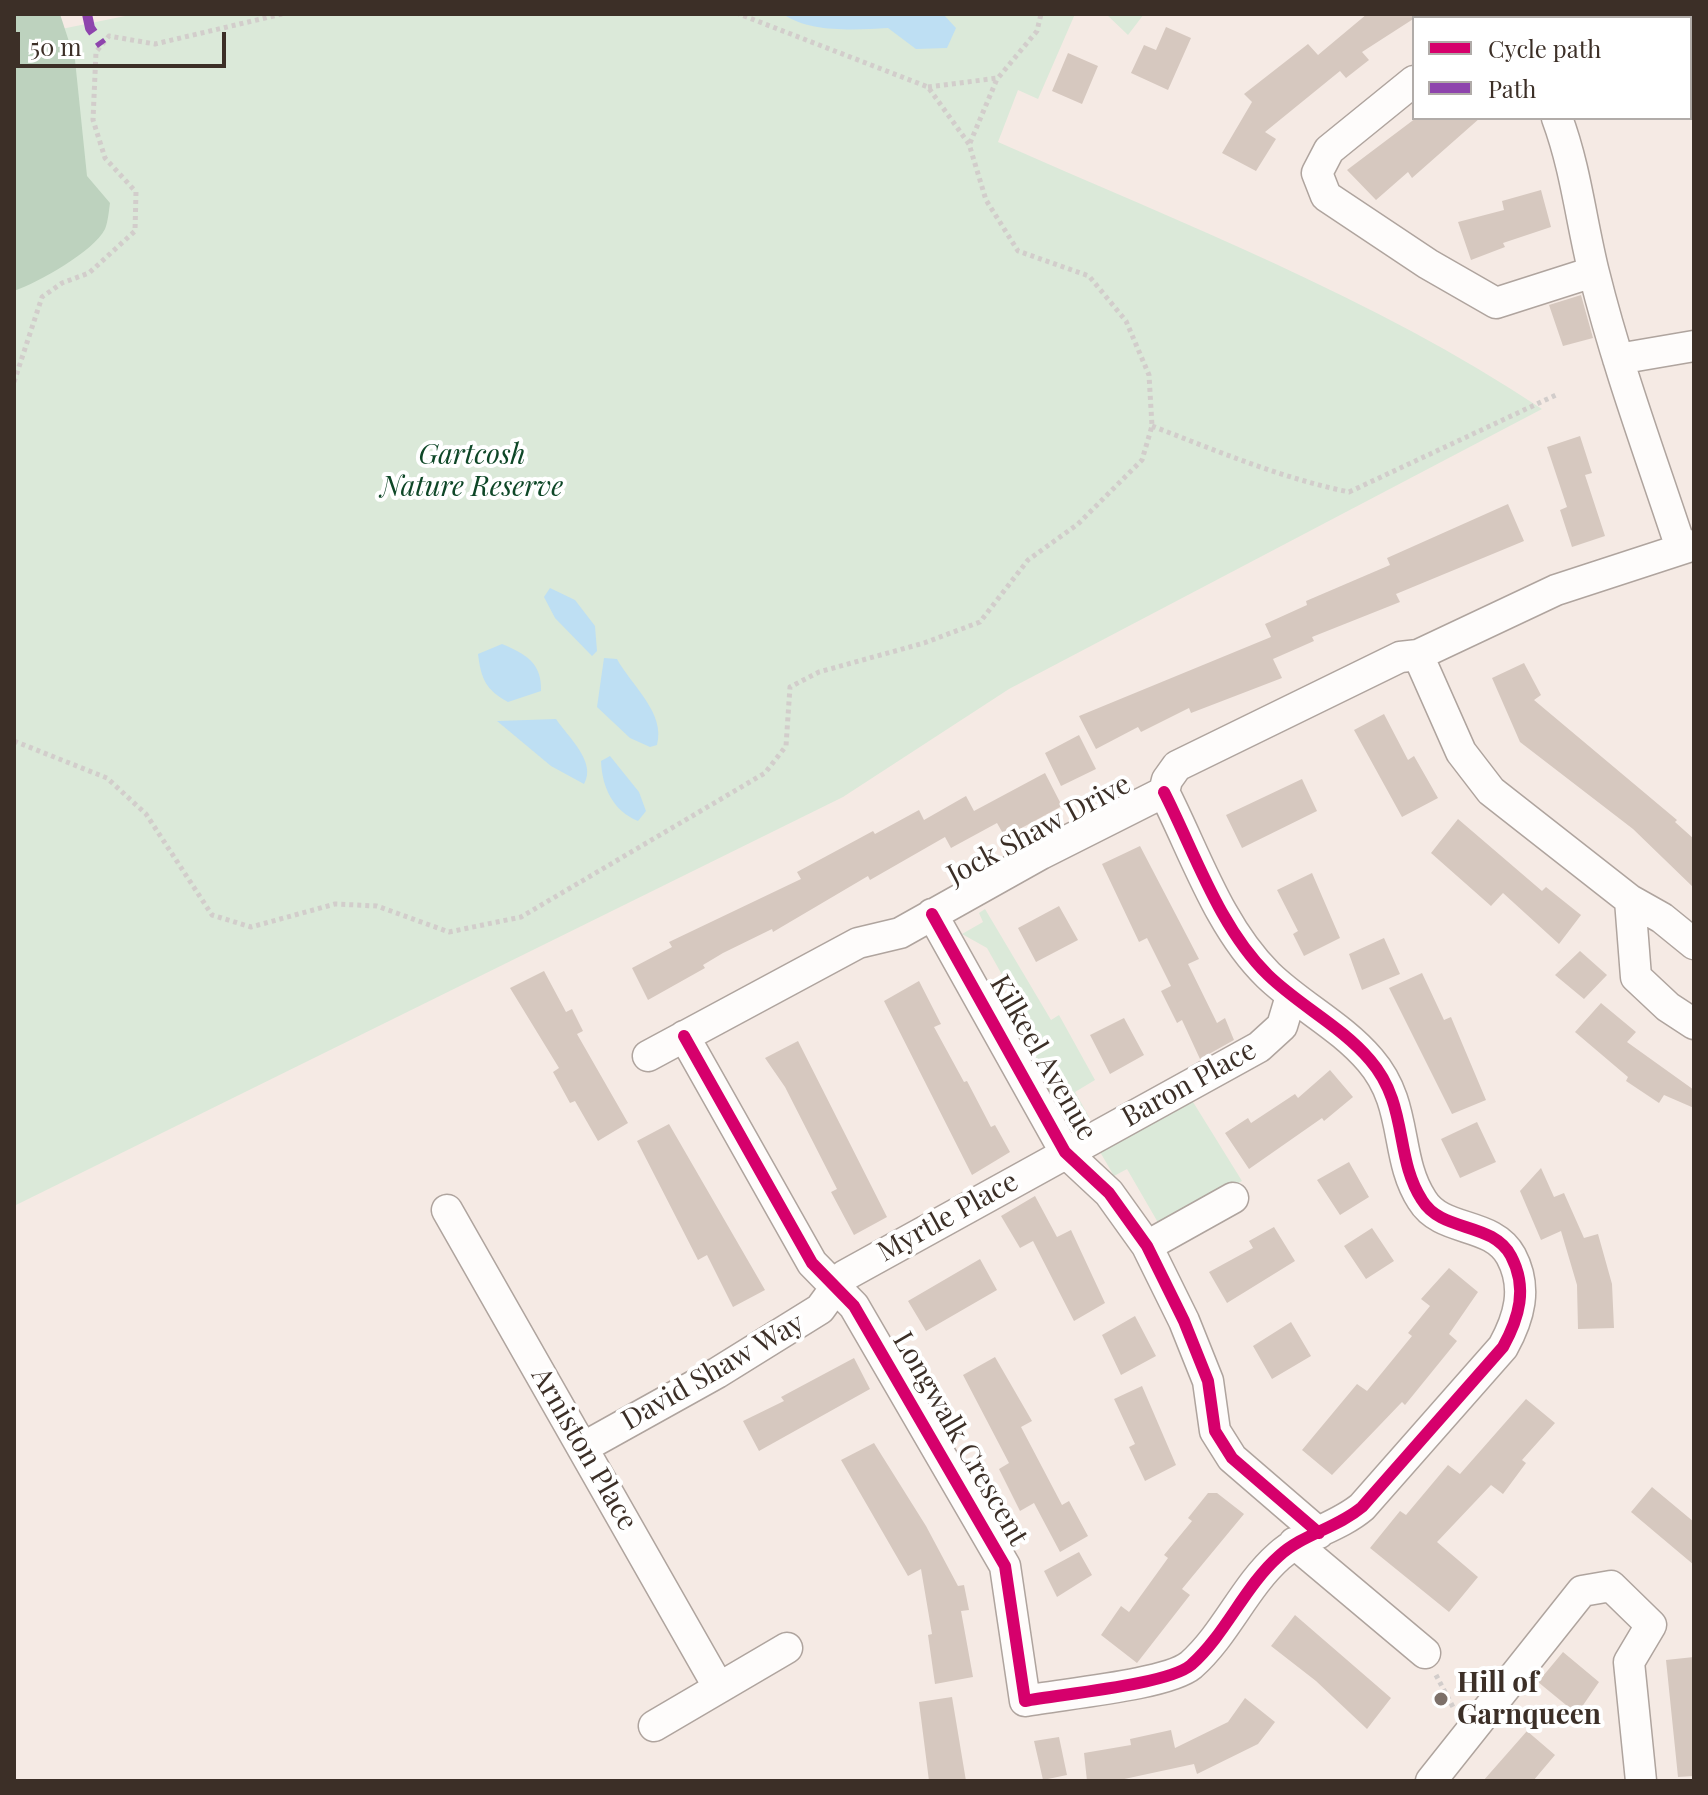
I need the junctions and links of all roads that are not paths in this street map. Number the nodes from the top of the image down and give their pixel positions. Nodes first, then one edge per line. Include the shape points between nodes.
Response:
1 (1412, 83) edge
2 (1558, 120) edge
3 (1593, 272) junction
4 (1694, 346) edge
5 (1618, 359) junction
6 (1688, 547) edge
7 (1418, 655) junction
8 (1164, 792) junction
9 (1630, 900) junction
10 (932, 914) junction
11 (1694, 944) edge
12 (1291, 996) junction
13 (1694, 1024) edge
14 (684, 1036) junction
15 (648, 1056) dead end
16 (1065, 1152) junction
17 (1233, 1198) dead end
18 (447, 1210) dead end
19 (1147, 1246) junction
20 (834, 1288) junction
21 (584, 1447) junction
22 (1307, 1538) junction
23 (787, 1648) dead end
24 (1425, 1653) road end
25 (719, 1688) junction
26 (654, 1726) dead end
27 (1431, 1781) edge
28 (1641, 1781) edge

1 - 3 street via 1329,150 1317,173 1326,196 1496,303
2 - 3 street via 1571,157
3 - 5 street
4 - 5 street
5 - 6 street
6 - 7 street, Jock Shaw Drive via 1556,590
7 - 8 street, Jock Shaw Drive via 1400,657 1177,766
7 - 9 street via 1461,752 1491,791
8 - 10 street, Jock Shaw Drive
8 - 12 street, Longwalk Crescent via 1239,942
9 - 11 street
9 - 13 street via 1636,977
10 - 14 street, Jock Shaw Drive via 900,933 858,943
10 - 16 street, Kilkeel Avenue
12 - 16 street, Baron Place via 1282,1026 1259,1047
12 - 22 street, Longwalk Crescent via 1371,1060 1395,1099 1409,1169 1422,1201 1440,1219 1488,1234 1510,1255 1521,1286 1518,1320 1503,1347 1362,1507
14 - 15 street, Jock Shaw Drive
14 - 20 street, Longwalk Crescent via 812,1263
16 - 19 street, Kilkeel Avenue via 1109,1193
16 - 20 street, Myrtle Place via 857,1269
17 - 19 street
18 - 21 street, Arniston Place
19 - 22 street, Kilkeel Avenue via 1208,1381 1215,1431 1232,1458
20 - 21 street, David Shaw Way via 820,1309
20 - 22 street, Longwalk Crescent via 854,1306 1005,1566 1025,1701 1174,1675 1204,1651 1277,1557
21 - 25 street, Arniston Place
22 - 24 street
23 - 25 street
25 - 26 street
27 - 28 street via 1582,1591 1611,1586 1651,1625 1629,1662

